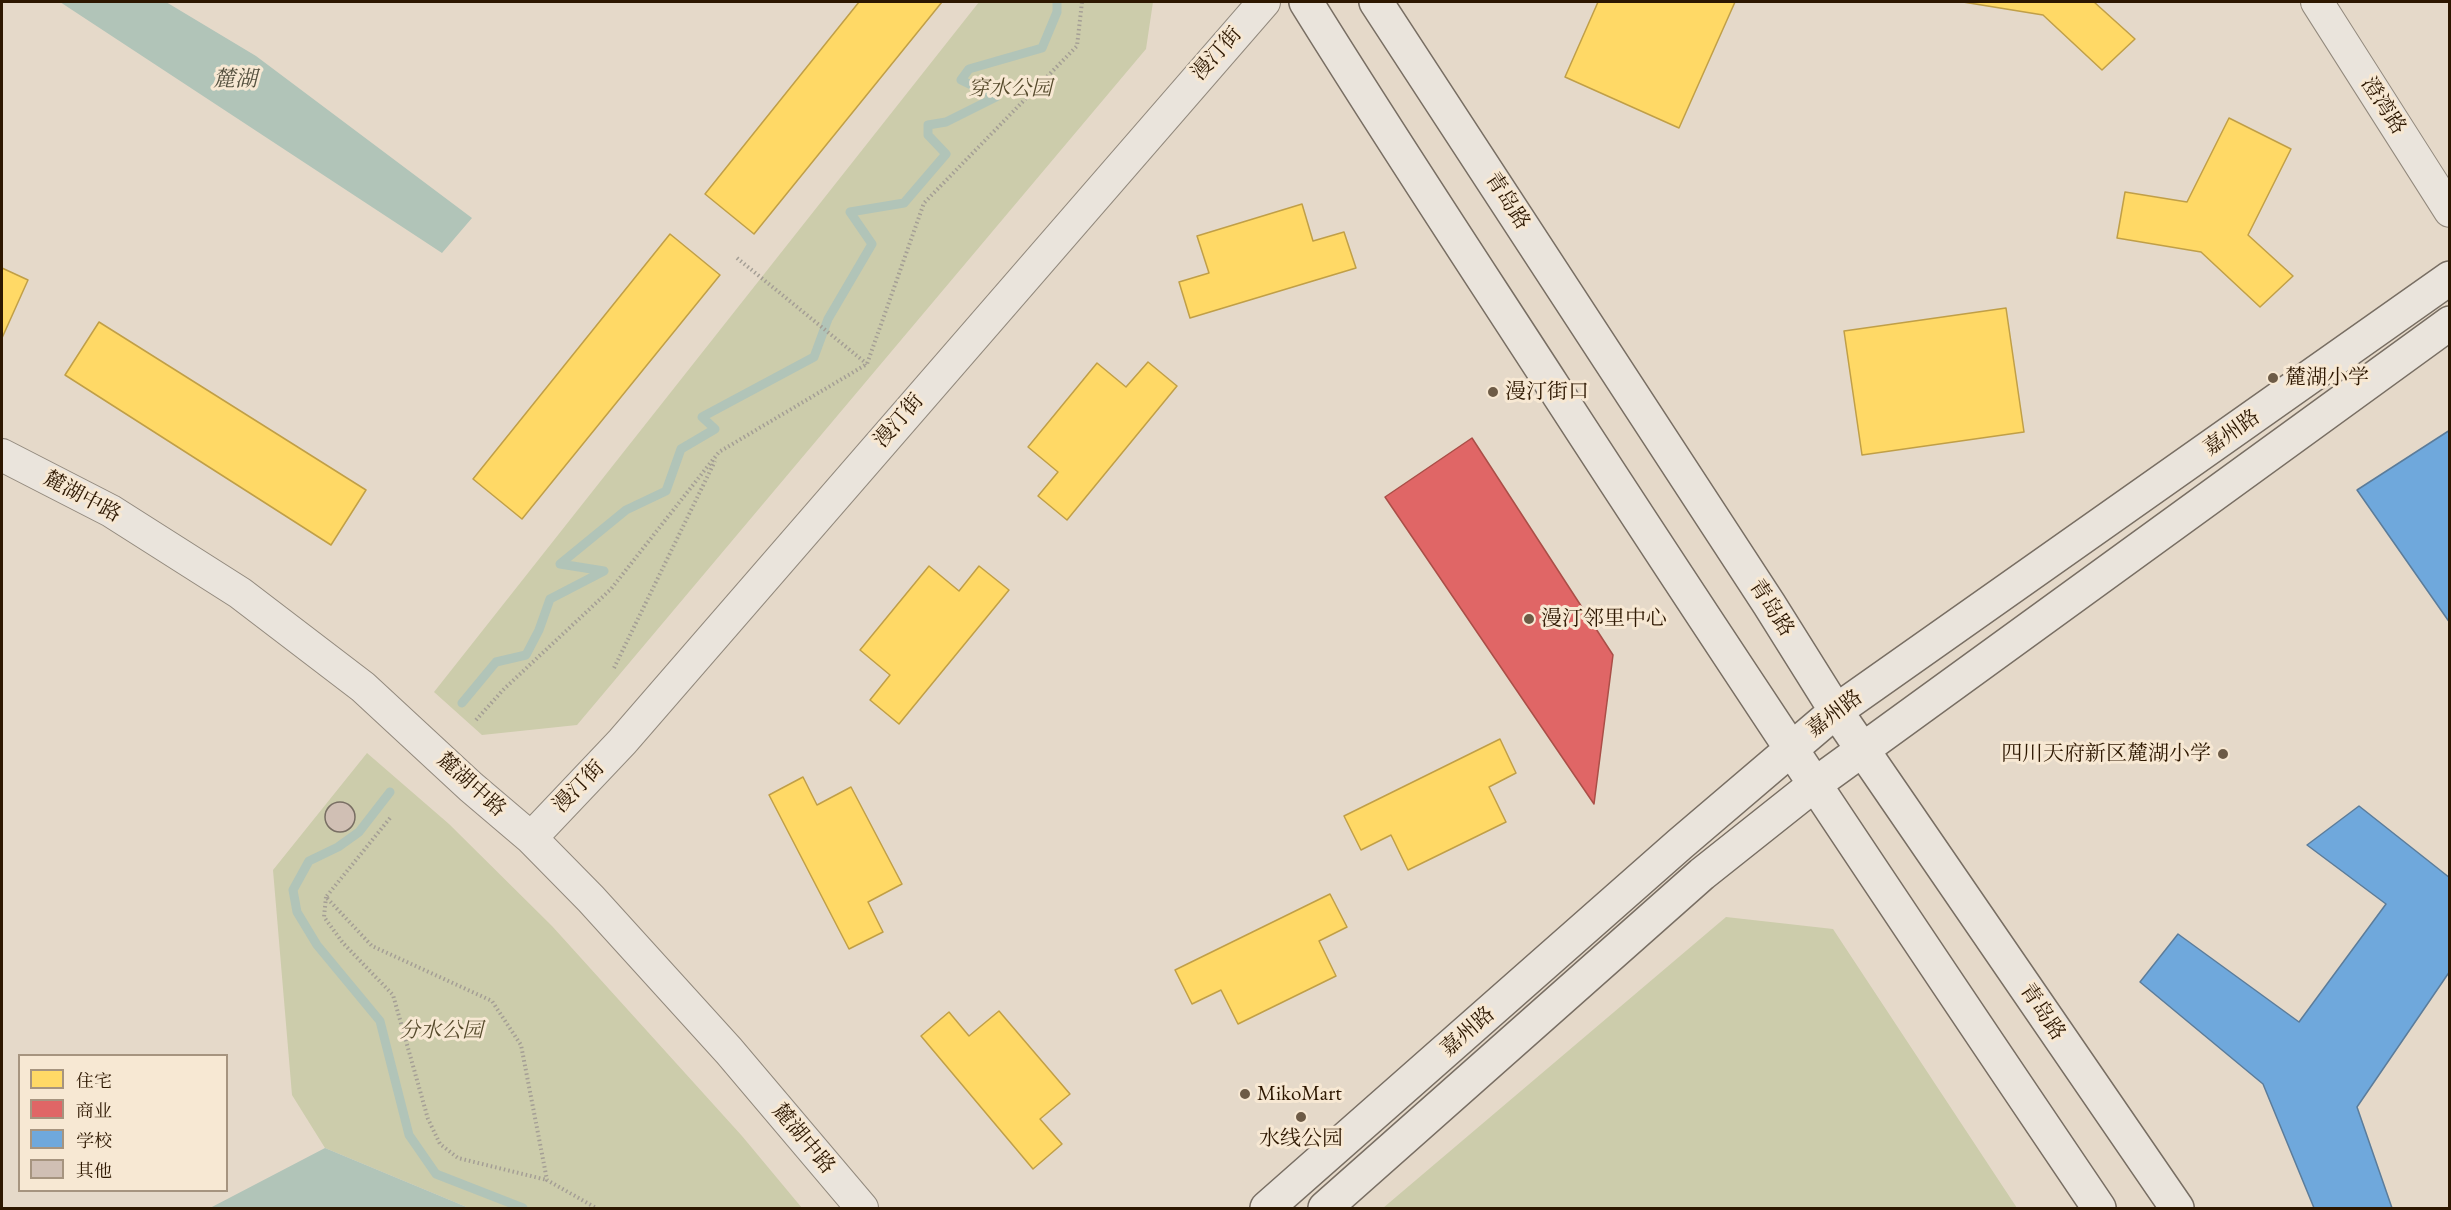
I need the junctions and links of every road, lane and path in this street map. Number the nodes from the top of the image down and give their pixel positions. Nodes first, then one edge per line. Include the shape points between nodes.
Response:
1 (1082, 2) edge
2 (1264, 2) edge
3 (1306, 2) edge
4 (1376, 2) edge
5 (2317, 2) edge
6 (2450, 211) edge
7 (737, 258) dead end
8 (2450, 278) edge
9 (2450, 323) edge
10 (867, 364) junction
11 (719, 452) junction
12 (2, 455) edge
13 (614, 668) dead end
14 (1836, 711) junction
15 (476, 720) dead end
16 (1790, 748) junction
17 (1863, 749) junction
18 (1814, 785) junction
19 (390, 818) dead end
20 (531, 838) junction
21 (326, 897) junction
22 (547, 1180) junction
23 (596, 1209) edge
24 (861, 1209) edge
25 (1267, 1209) edge
26 (1325, 1209) edge
27 (2099, 1209) edge
28 (2177, 1209) edge

1 - 10 path via 1077,45 924,204
2 - 20 street, 漫汀街 via 622,742
3 - 16 street
4 - 14 street, 青岛路
5 - 6 street, 澄湾路
7 - 10 path
8 - 14 street, 嘉州路
9 - 17 street, 嘉州路
10 - 11 path
11 - 13 path
11 - 15 path via 611,589
12 - 20 street, 麓湖中路 via 111,511 240,593 363,687
14 - 16 street, 嘉州路
14 - 17 street, 青岛路
16 - 18 street
16 - 25 street, 嘉州路
17 - 18 street, 嘉州路
17 - 28 street, 青岛路
18 - 26 street, 嘉州路 via 1702,874
18 - 27 street
19 - 21 path
20 - 24 street, 麓湖中路 via 729,1051
21 - 22 path via 372,946 492,1001 521,1045
21 - 22 path via 324,917 343,944 393,994 428,1119 440,1144 458,1158
22 - 23 path

